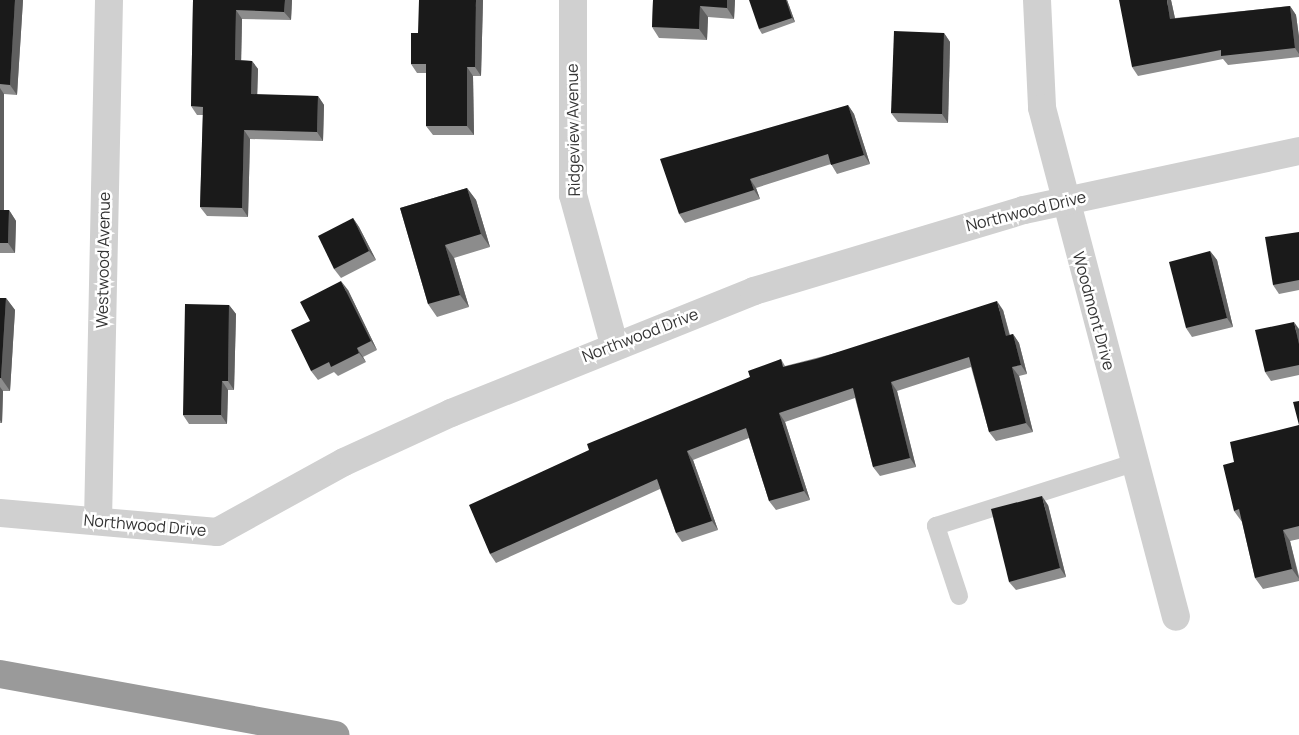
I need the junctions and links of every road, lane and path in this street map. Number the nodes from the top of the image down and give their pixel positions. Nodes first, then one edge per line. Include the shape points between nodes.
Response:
1 (109, 0) edge
2 (573, 0) edge
3 (1037, 0) edge
4 (1299, 151) edge
5 (1064, 201) junction
6 (614, 344) junction
7 (1134, 463) junction
8 (0, 513) edge
9 (98, 521) junction
10 (959, 596) dead end
11 (1176, 617) dead end
12 (0, 674) edge
13 (336, 735) edge

1 - 9 street, Westwood Avenue
2 - 6 street, Ridgeview Avenue via 573,195
3 - 5 street, Woodmont Drive via 1042,108
4 - 5 street, Northwood Drive
5 - 6 street, Northwood Drive via 792,279
5 - 7 street, Woodmont Drive
6 - 9 street, Northwood Drive via 344,462 217,532
7 - 10 lane via 936,526
7 - 11 street, Woodmont Drive
8 - 9 street, Northwood Drive
12 - 13 highway

